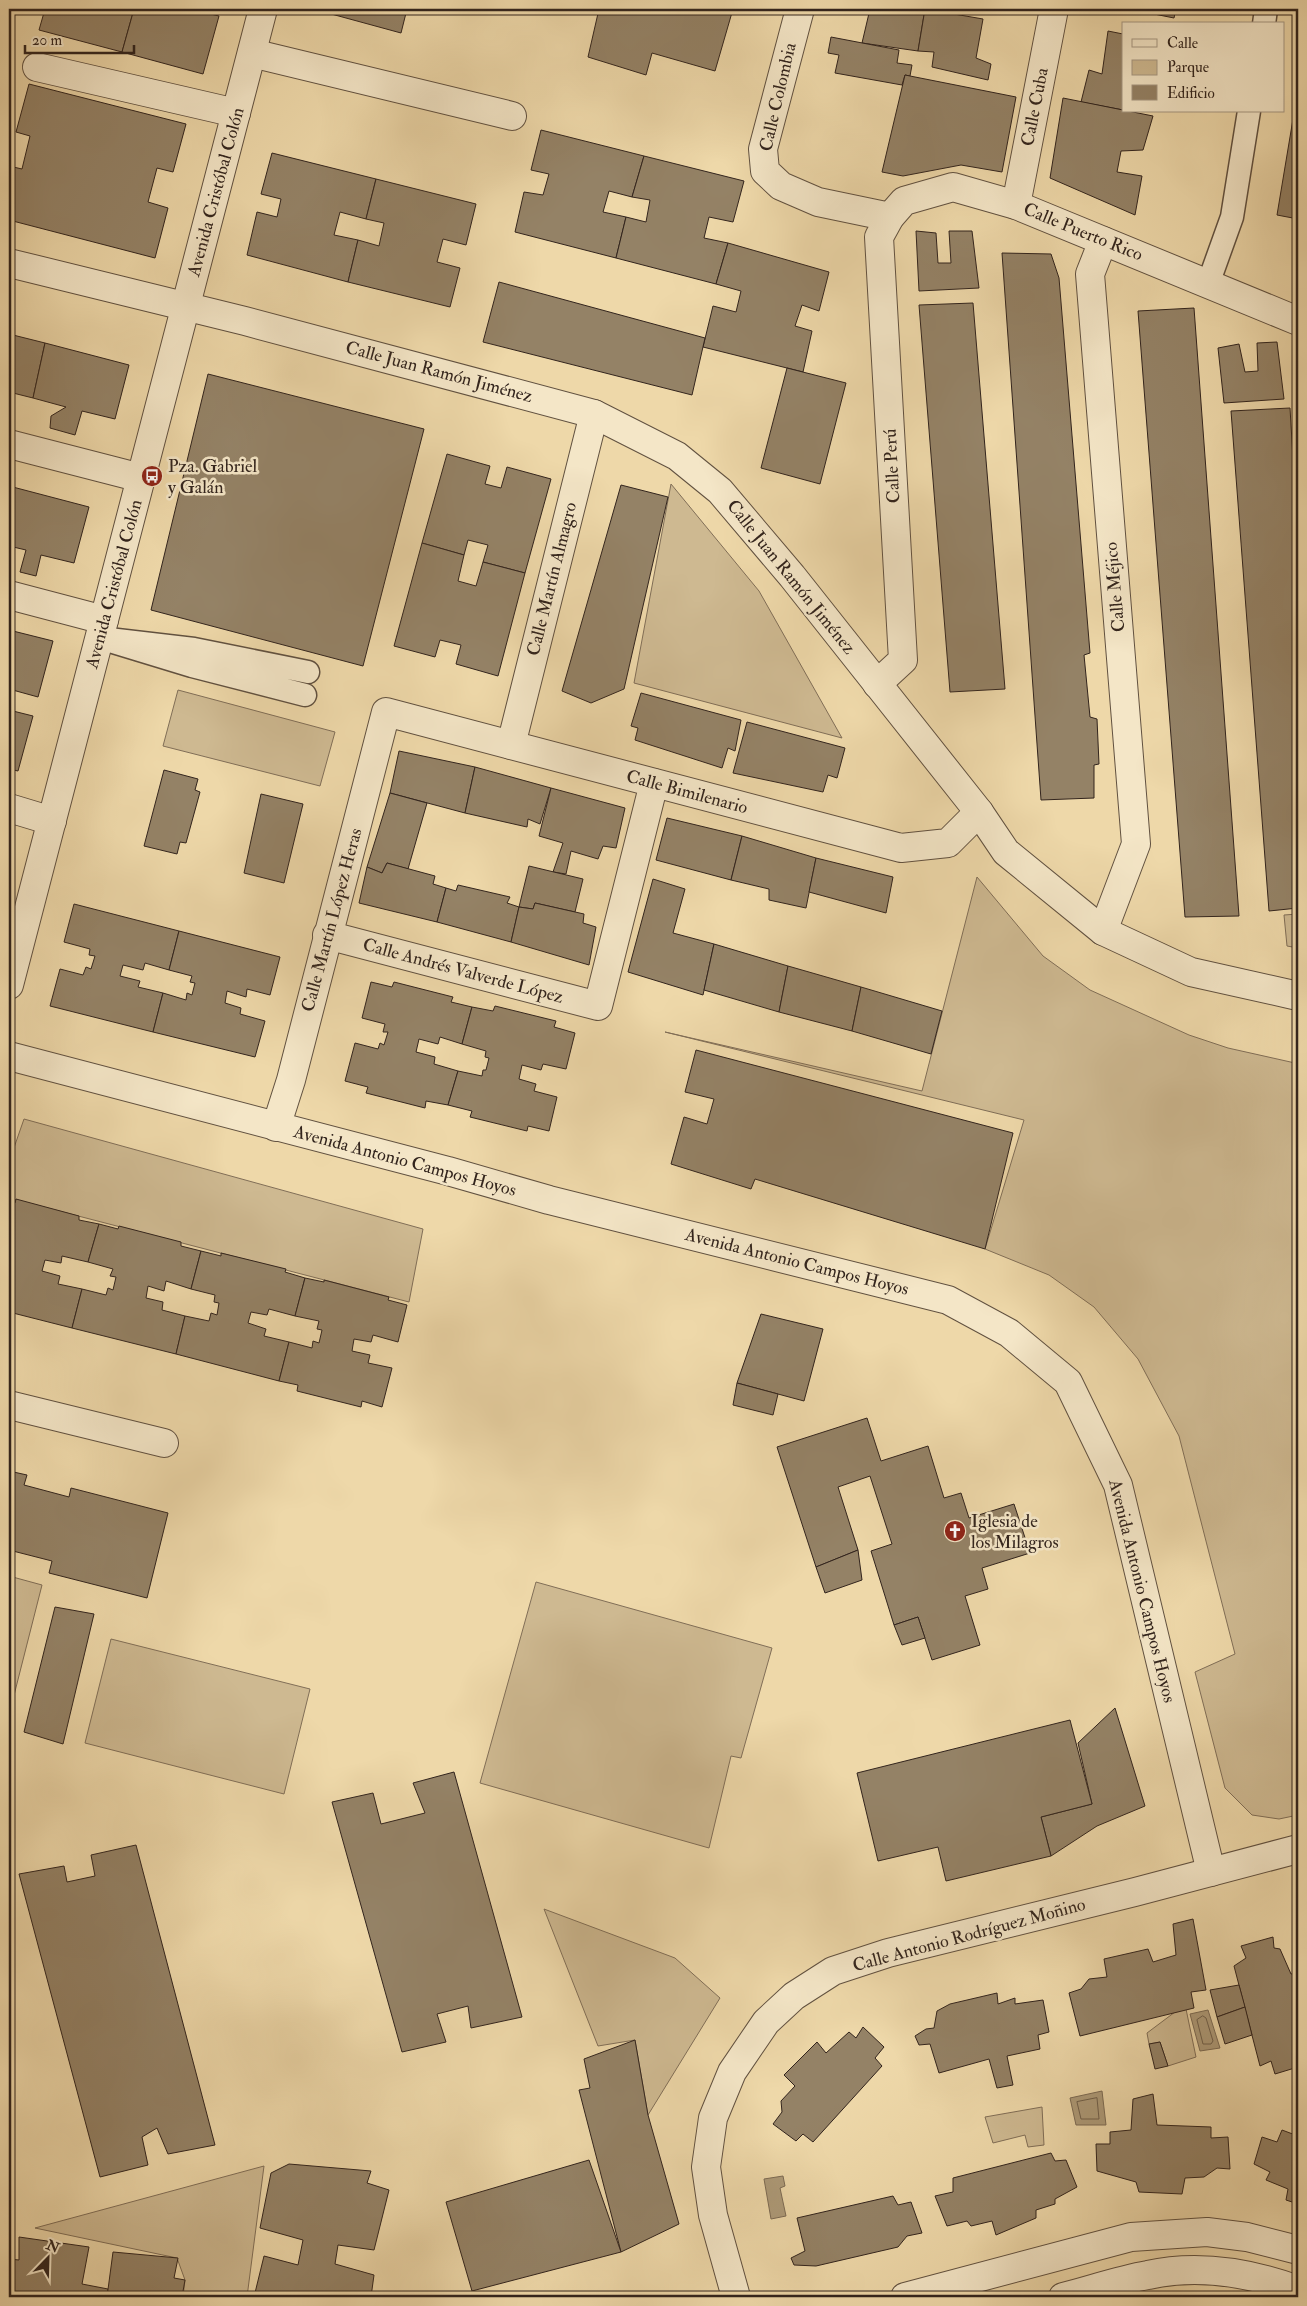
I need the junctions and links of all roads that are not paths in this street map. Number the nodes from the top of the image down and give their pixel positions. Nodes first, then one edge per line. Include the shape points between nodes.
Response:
1 (263, 9) edge
2 (800, 9) edge
3 (1054, 9) edge
4 (1266, 9) edge
5 (1264, 22) edge
6 (252, 53) junction
7 (37, 67) dead end
8 (1250, 112) edge
9 (236, 113) junction
10 (512, 116) dead end
11 (1016, 205) junction
12 (885, 227) junction
13 (1103, 241) junction
14 (9, 263) edge
15 (1208, 284) junction
16 (186, 307) junction
17 (1298, 321) edge
18 (594, 414) junction
19 (9, 444) edge
20 (141, 478) junction
21 (9, 595) edge
22 (102, 629) junction
23 (308, 672) dead end
24 (877, 684) junction
25 (305, 695) dead end
26 (386, 712) joint
27 (511, 745) junction
28 (654, 783) junction
29 (9, 808) edge
30 (979, 812) junction
31 (52, 821) junction
32 (1103, 931) junction
33 (328, 935) junction
34 (9, 985) edge
35 (1298, 996) edge
36 (9, 1056) edge
37 (276, 1127) junction
38 (9, 1405) edge
39 (164, 1443) dead end
40 (1298, 1849) edge
41 (1211, 1872) junction
42 (1298, 2250) edge
43 (1298, 2290) edge
44 (736, 2297) edge
45 (905, 2297) edge
46 (1063, 2297) edge

1 - 6 street, Avenida Cristóbal Colón
2 - 12 street, Calle Colombia via 763,149 765,171 781,186
3 - 11 street, Calle Cuba
4 - 5 lane
6 - 9 street, Avenida Cristóbal Colón
6 - 10 street
7 - 9 street
8 - 15 lane via 1232,218
9 - 16 street, Avenida Cristóbal Colón
11 - 12 street, Calle Puerto Rico via 953,188 904,201
11 - 13 street, Calle Puerto Rico
12 - 24 street, Calle Perú via 903,660
13 - 15 street, Calle Puerto Rico
13 - 32 street, Calle Méjico via 1090,274 1136,844
14 - 16 street, Calle Juan Ramón Jiménez
15 - 17 street, Calle Puerto Rico
16 - 18 street, Calle Juan Ramón Jiménez
16 - 20 street, Avenida Cristóbal Colón
18 - 24 street, Calle Juan Ramón Jiménez via 677,456 720,491
18 - 27 street, Calle Martín Almagro
19 - 20 street
20 - 22 street, Avenida Cristóbal Colón
21 - 22 street
22 - 23 lane
22 - 25 lane via 192,666
22 - 31 street, Avenida Cristóbal Colón
24 - 30 street, Calle Juan Ramón Jiménez
26 - 27 street, Calle Bimilenario
26 - 33 street, Calle Martín López Heras
27 - 28 street, Calle Bimilenario
28 - 30 street, Calle Bimilenario via 901,848 948,843
28 - 33 street, Calle Andrés Valverde López via 598,1006
29 - 31 street
30 - 32 street, Calle Juan Ramón Jiménez via 1006,852
31 - 34 street, Avenida Cristóbal Colón
32 - 35 street, Calle Juan Ramón Jiménez via 1191,972
33 - 37 street, Calle Martín López Heras
36 - 37 street, Avenida Antonio Campos Hoyos
37 - 41 street, Avenida Antonio Campos Hoyos via 548,1200 948,1300 1008,1333 1068,1382 1118,1485
38 - 39 street
40 - 41 street
41 - 44 street, Calle Antonio Rodríguez Moñino via 888,1953 833,1971 794,1996 766,2022 732,2072 713,2118 706,2167 713,2215
42 - 45 street via 1247,2237 1207,2232 1131,2237
43 - 46 street via 1271,2280 1212,2270 1149,2274

